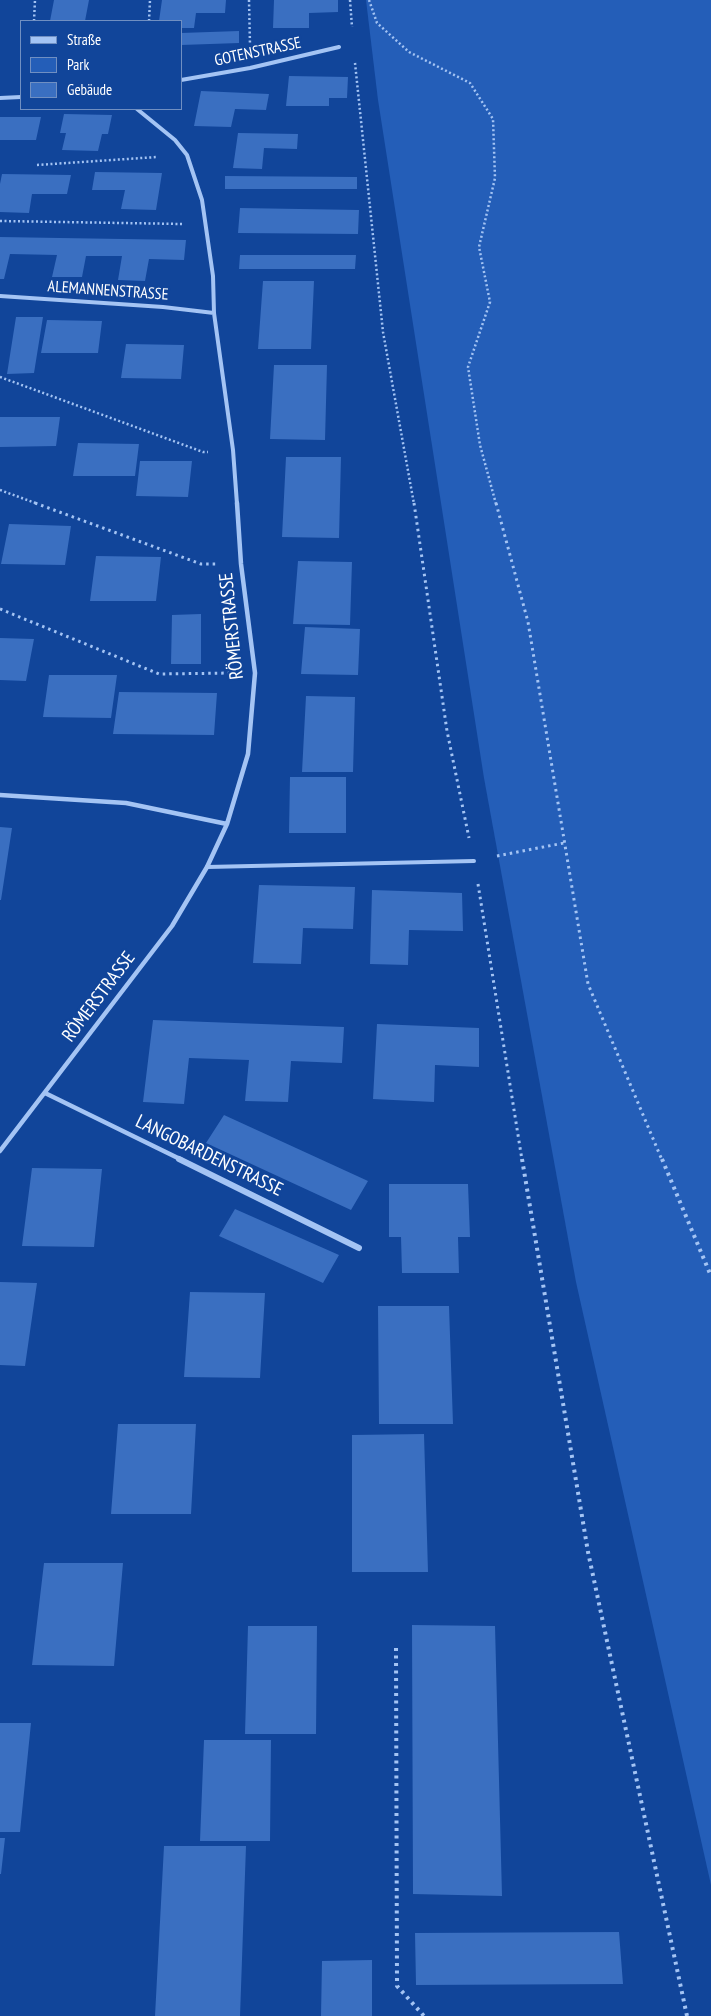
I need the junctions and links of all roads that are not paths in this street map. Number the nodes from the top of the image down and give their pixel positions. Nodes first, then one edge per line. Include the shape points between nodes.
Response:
1 (340, 47) dead end
2 (182, 80) edge
3 (0, 98) edge
4 (20, 98) edge
5 (138, 110) edge
6 (0, 296) edge
7 (214, 313) junction
8 (0, 795) edge
9 (227, 824) junction
10 (474, 861) road end
11 (207, 867) junction
12 (45, 1093) junction
13 (0, 1151) edge
14 (359, 1248) dead end

1 - 2 street, GOTENSTRASSE
3 - 4 street
5 - 7 street, RÖMERSTRASSE via 175,140 187,155 202,200 213,276
6 - 7 street, ALEMANNENSTRASSE
7 - 9 street, RÖMERSTRASSE via 233,450 255,673 248,754
8 - 9 street via 126,803
9 - 11 street, RÖMERSTRASSE
10 - 11 lane
11 - 12 street, RÖMERSTRASSE via 172,926
12 - 13 street, RÖMERSTRASSE
12 - 14 street, LANGOBARDENSTRASSE

